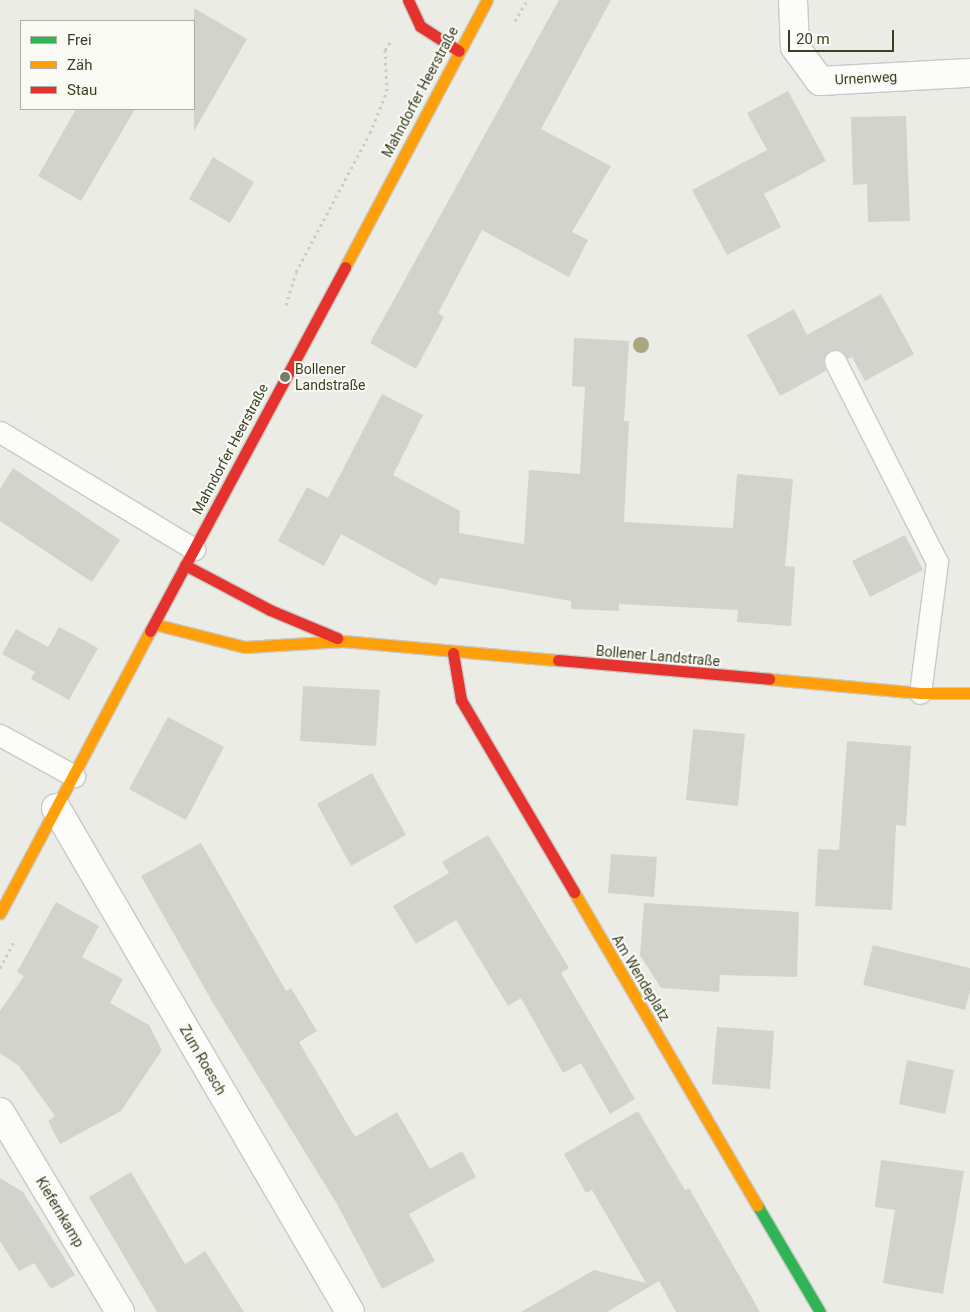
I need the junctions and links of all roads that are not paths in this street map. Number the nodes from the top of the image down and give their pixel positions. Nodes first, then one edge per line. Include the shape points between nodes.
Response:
1 (408, 0) edge
2 (487, 0) edge
3 (793, 0) edge
4 (459, 51) junction
5 (970, 73) edge
6 (835, 360) dead end
7 (0, 432) edge
8 (189, 557) junction
9 (154, 624) junction
10 (343, 641) junction
11 (453, 653) junction
12 (970, 693) edge
13 (920, 694) junction
14 (0, 735) edge
15 (74, 776) junction
16 (56, 808) junction
17 (0, 913) edge
18 (0, 1112) edge
19 (120, 1312) edge
20 (350, 1312) edge
21 (820, 1312) edge

1 - 4 street via 420,26
2 - 4 street, Mahndorfer Heerstraße
3 - 5 street, Urnenweg via 795,47 820,81
4 - 8 street, Mahndorfer Heerstraße
6 - 13 lane via 937,562
7 - 8 lane
8 - 9 street, Mahndorfer Heerstraße
8 - 10 street, Bollener Landstraße via 270,610
9 - 10 street, Bollener Landstraße via 246,647
9 - 15 street, Mahndorfer Heerstraße
10 - 11 street, Bollener Landstraße
11 - 13 street, Bollener Landstraße
11 - 21 street, Am Wendeplatz via 461,700
12 - 13 street, Bollener Landstraße
14 - 15 lane
15 - 16 street, Mahndorfer Heerstraße
16 - 17 street, Mahndorfer Heerstraße
16 - 20 street, Zum Roesch
18 - 19 street, Kiefernkamp

